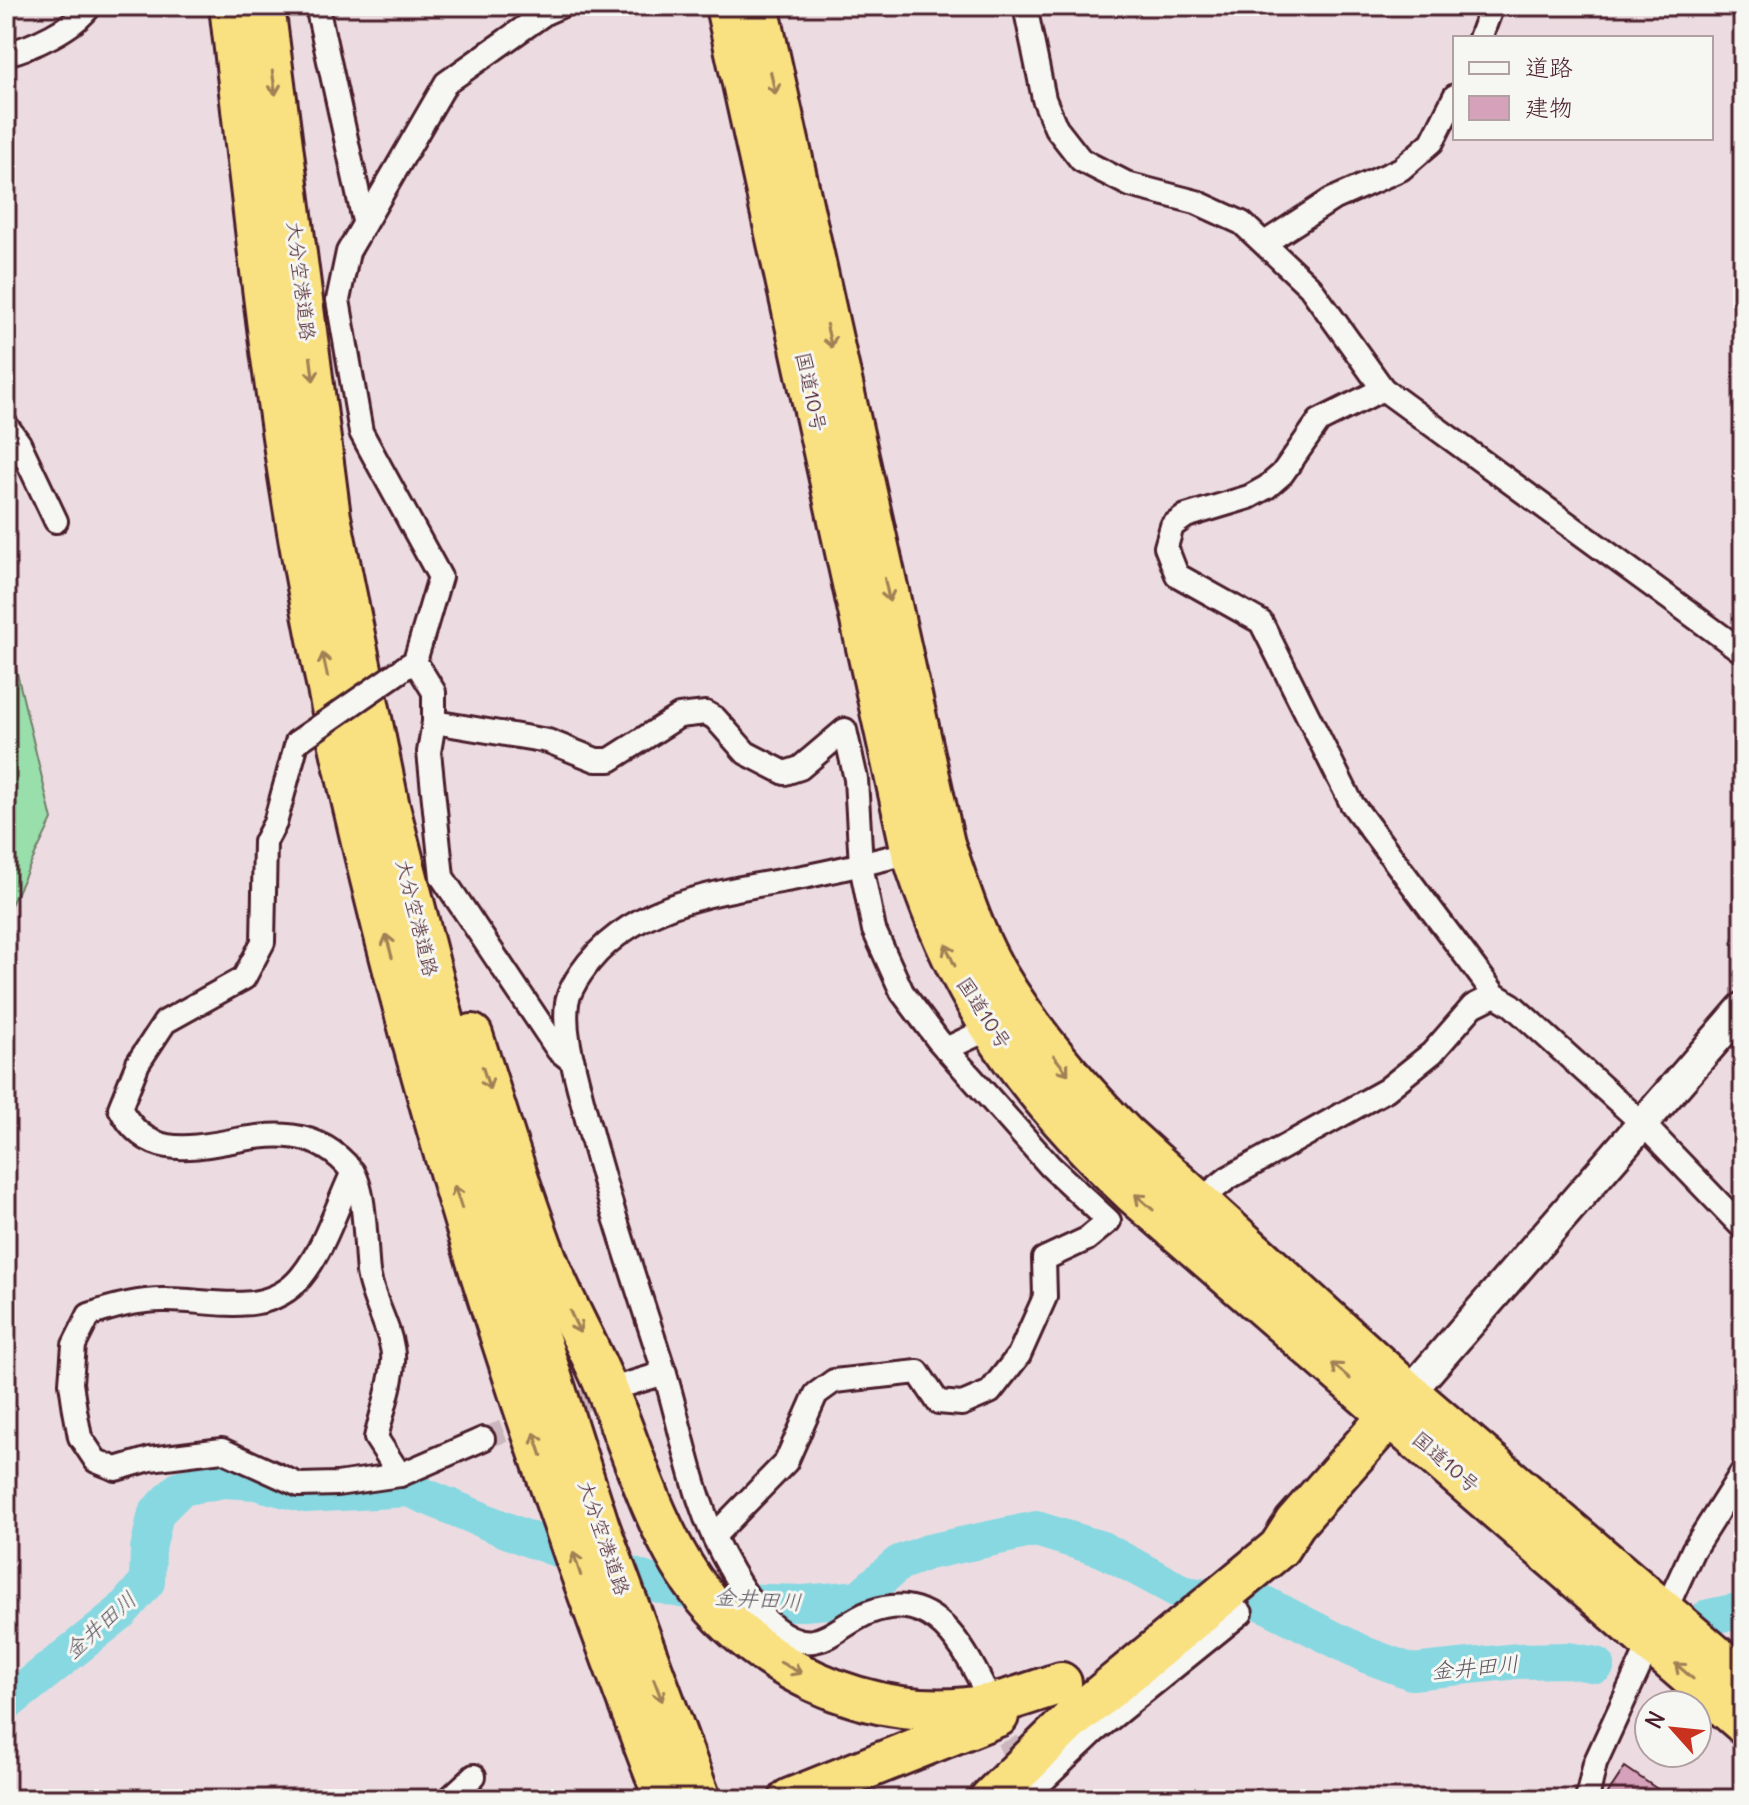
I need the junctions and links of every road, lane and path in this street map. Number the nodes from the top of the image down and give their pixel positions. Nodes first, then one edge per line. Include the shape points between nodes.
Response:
1 (90, 6) edge
2 (230, 6) edge
3 (264, 6) edge
4 (317, 6) edge
5 (561, 6) edge
6 (726, 6) edge
7 (758, 6) edge
8 (1025, 6) edge
9 (1492, 6) edge
10 (1481, 36) edge
11 (6, 54) edge
12 (1453, 100) edge
13 (364, 221) junction
14 (1265, 243) junction
15 (1383, 389) junction
16 (6, 425) edge
17 (330, 517) junction
18 (56, 521) dead end
19 (1743, 652) edge
20 (408, 666) junction
21 (434, 722) junction
22 (928, 848) junction
23 (861, 865) junction
24 (1495, 995) junction
25 (1743, 1008) edge
26 (1006, 1020) junction
27 (946, 1049) junction
28 (573, 1062) junction
29 (1642, 1123) junction
30 (353, 1172) junction
31 (1199, 1201) junction
32 (1743, 1228) edge
33 (665, 1373) junction
34 (625, 1385) tunnel mouth
35 (1400, 1404) junction
36 (483, 1439) tunnel mouth
37 (1743, 1471) edge
38 (400, 1475) junction
39 (581, 1523) junction
40 (714, 1536) junction
41 (1234, 1591) junction
42 (592, 1609) junction
43 (746, 1620) junction
44 (1181, 1621) junction
45 (1658, 1626) junction
46 (1143, 1660) junction
47 (1743, 1679) edge
48 (1061, 1683) junction
49 (987, 1694) tunnel mouth
50 (1743, 1723) edge
51 (474, 1776) dead end
52 (1029, 1792) edge
53 (449, 1799) edge
54 (648, 1799) edge
55 (665, 1799) edge
56 (700, 1799) edge
57 (790, 1799) edge
58 (836, 1799) edge
59 (990, 1799) edge
60 (1587, 1799) edge

1 - 11 street via 82,17
39 -> 2 highway, 大分空港道路 via 445,1155 369,871 307,586
3 -> 17 highway, 大分空港道路
4 - 13 street
5 - 13 street via 446,83
6 - 22 highway, 国道10号
7 -> 22 highway, 国道10号
8 - 14 street via 1044,99 1056,128 1081,160 1130,185 1196,202 1242,223
9 - 10 street
12 - 14 street via 1432,142 1401,169 1331,200
13 - 20 street via 348,252 338,300 361,432 440,577
14 - 15 street via 1310,287
15 - 19 street
15 - 24 street via 1319,421 1267,487 1172,526 1166,547 1177,575 1261,622 1352,804
16 - 18 street
17 - 39 highway, 大分空港道路 via 389,807
17 -> 43 highway via 428,893 537,1231 681,1564
20 - 21 street via 434,692
20 - 30 street, bridge via 297,742 265,842 263,942 244,978 165,1022 138,1063 120,1108 141,1133 169,1149 298,1135 334,1151
21 - 23 street via 548,741 596,760 610,760 679,716 706,713 746,753 785,773 800,768 845,730 856,779
21 - 28 street via 429,752 442,877 558,1050
22 - 23 street
22 - 26 highway, 国道10号 via 953,964
23 - 27 street via 874,930 902,992
23 - 28 street via 703,896 631,926 603,946 580,974 567,1002
24 - 29 street
24 - 31 street via 1479,1001 1432,1053 1386,1090 1228,1178
25 - 29 street
26 - 27 street
26 -> 31 highway, 国道10号
35 -> 26 highway, 国道10号 via 1079,1142
27 - 40 street via 1050,1166 1109,1221 1087,1239 1044,1259 1045,1297 1019,1355 990,1392 962,1404 938,1402 918,1372 834,1381 816,1394 786,1462
28 - 33 street via 595,1152
29 - 32 street
29 - 35 street
30 - 38 street via 369,1276 393,1355 376,1438
30 - 38 street via 310,1263 280,1295 261,1303 235,1304 164,1299 89,1315 74,1345 75,1410 80,1437 96,1461 116,1469 222,1450 299,1485
31 - 35 highway, 国道10号
33 - 34 street
33 - 40 street
35 - 41 highway via 1279,1548
35 - 45 highway, 国道10号
36 - 38 street
37 - 45 street via 1693,1550
42 -> 39 highway, 大分空港道路
39 -> 56 highway, 大分空港道路 via 631,1617
40 - 43 street via 739,1581
41 - 44 highway
41 - 52 street
42 - 54 highway via 624,1735
42 - 55 highway, 大分空港道路
43 -> 48 highway via 745,1639 783,1664 869,1702 957,1708 991,1704
43 - 49 street via 817,1641 871,1612 904,1609 932,1615 960,1644
44 - 46 highway
44 - 48 highway
45 - 47 highway, 国道10号
50 -> 45 highway, 国道10号
45 - 60 street via 1595,1763
46 - 58 highway via 1054,1708
46 - 59 highway via 1071,1720
48 - 57 highway via 995,1718
51 - 53 street

